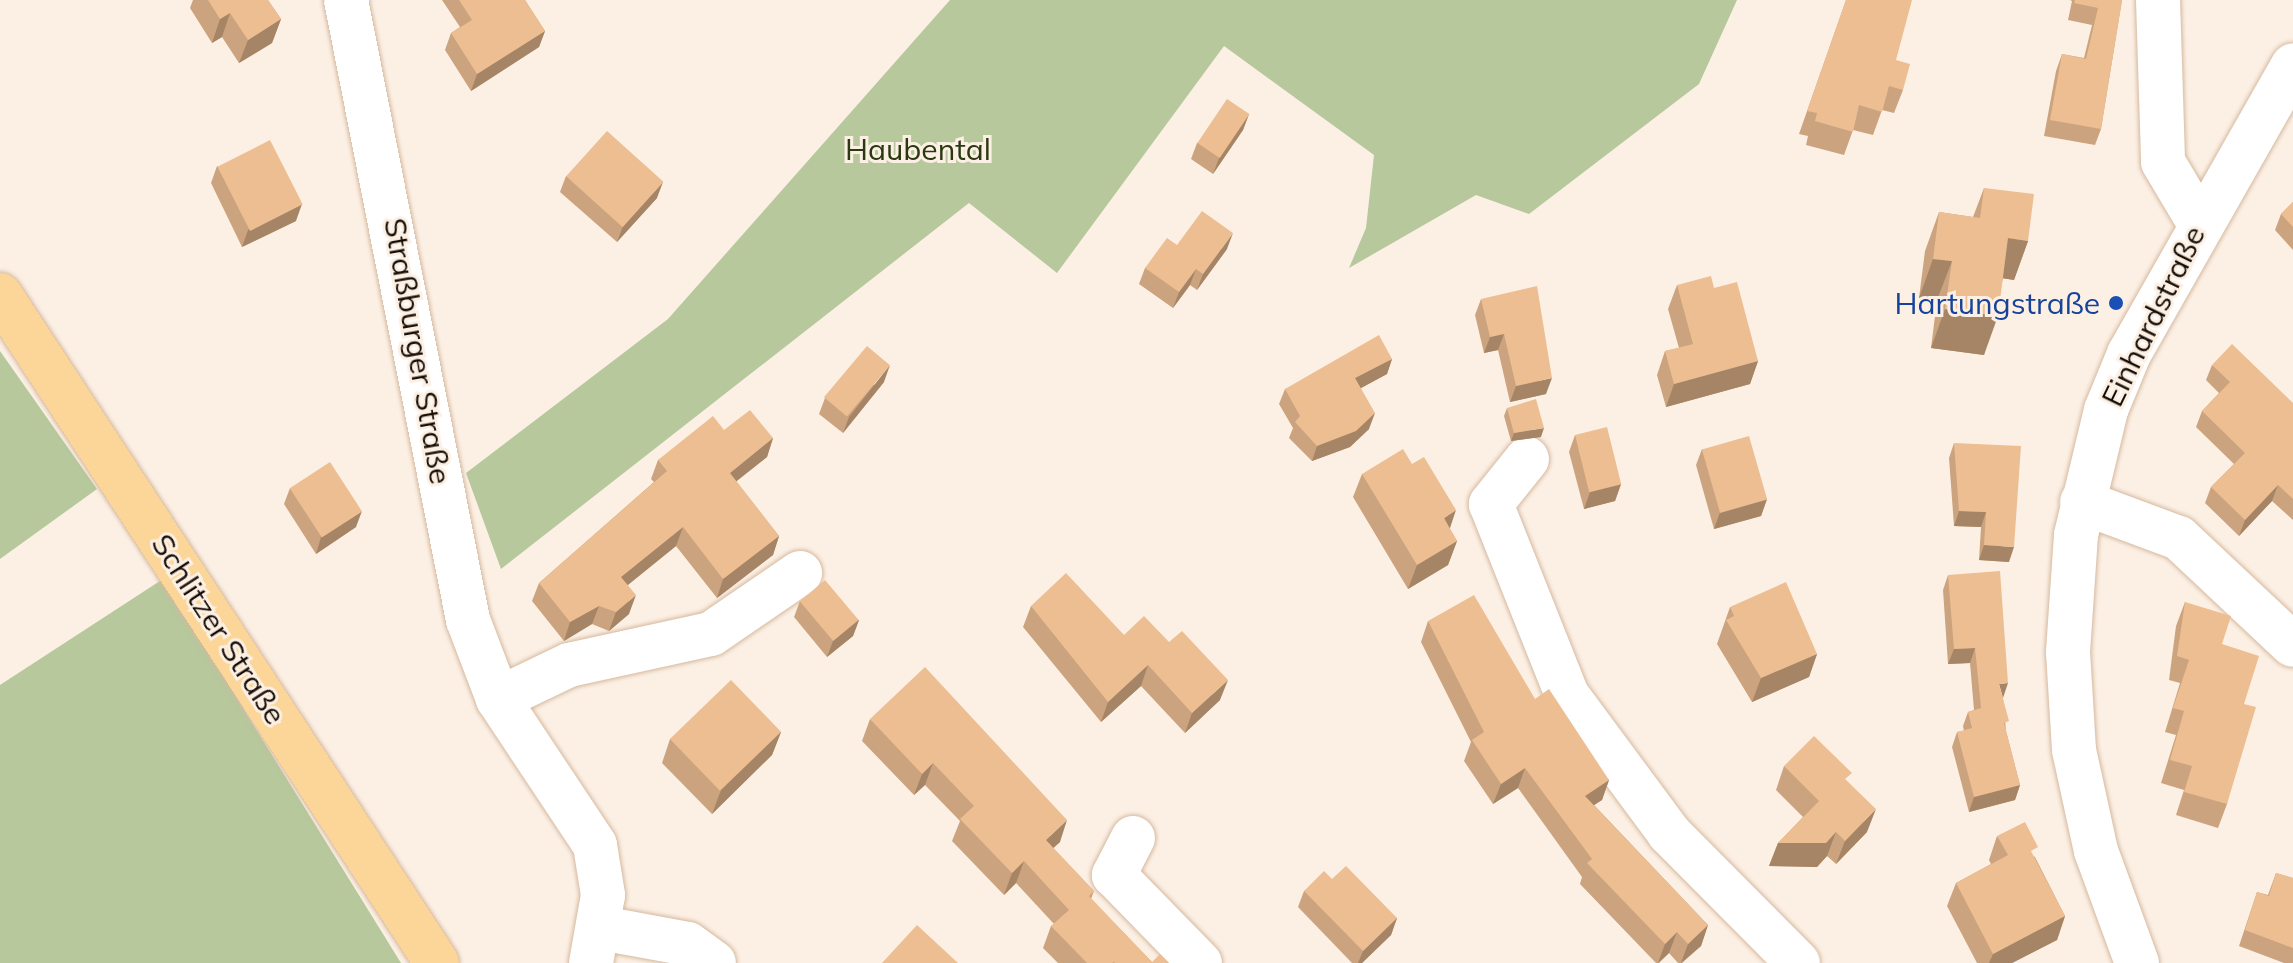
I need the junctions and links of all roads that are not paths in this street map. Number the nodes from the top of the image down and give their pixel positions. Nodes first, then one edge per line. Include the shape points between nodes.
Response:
1 (346, 0) edge
2 (2158, 0) edge
3 (2291, 73) edge
4 (2198, 221) junction
5 (0, 295) edge
6 (1527, 459) dead end
7 (2082, 502) junction
8 (800, 573) dead end
9 (2293, 645) edge
10 (498, 699) junction
11 (1133, 838) dead end
12 (596, 946) edge
13 (437, 963) edge
14 (714, 963) edge
15 (1200, 963) edge
16 (1798, 963) edge
17 (2137, 963) edge

1 - 10 street, Straßburger Straße via 406,280 462,597
2 - 4 street via 2163,162
3 - 4 street, Einhardstraße
4 - 7 street, Einhardstraße via 2116,382
5 - 13 main road, Schlitzer Straße
6 - 16 street via 1491,504 1567,695 1669,833
7 - 9 street via 2179,538
7 - 17 street, Einhardstraße via 2068,652 2074,750 2096,851
8 - 10 street via 711,634 569,665
10 - 12 street, Straßburger Straße via 595,845
11 - 15 street via 1114,875
12 - 14 street via 688,944

